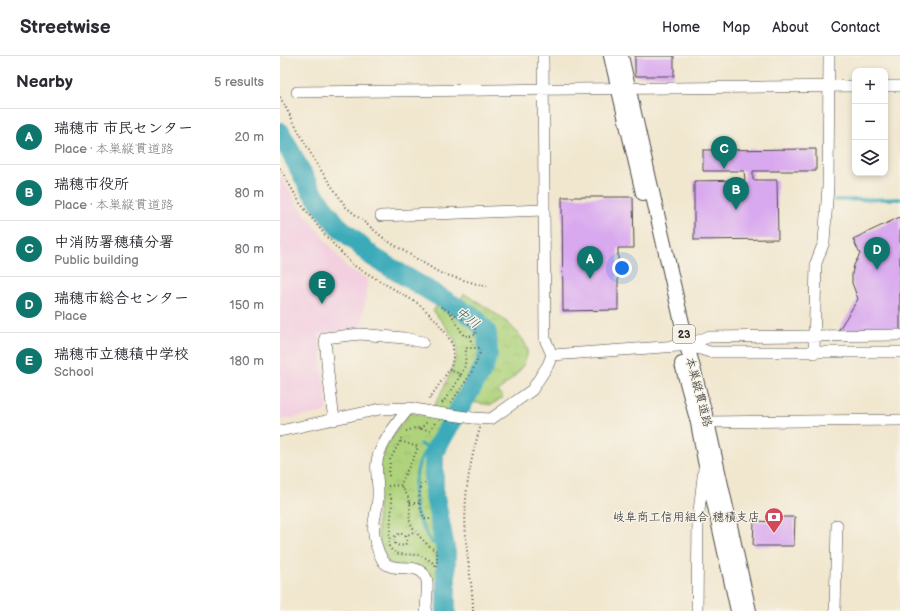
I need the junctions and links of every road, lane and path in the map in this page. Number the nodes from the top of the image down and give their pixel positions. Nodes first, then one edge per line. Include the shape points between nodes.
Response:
1 (543, 56) edge
2 (611, 56) edge
3 (621, 56) edge
4 (828, 56) edge
5 (829, 86) junction
6 (852, 86) edge
7 (888, 86) edge
8 (900, 86) edge
9 (623, 88) junction
10 (543, 89) junction
11 (297, 92) dead end
12 (280, 97) edge
13 (280, 168) edge
14 (544, 210) junction
15 (381, 216) dead end
16 (487, 287) dead end
17 (441, 307) dead end
18 (450, 312) junction
19 (900, 335) edge
20 (470, 336) junction
21 (814, 336) junction
22 (423, 342) dead end
23 (682, 345) junction
24 (472, 347) junction
25 (900, 352) edge
26 (814, 353) junction
27 (552, 355) junction
28 (449, 370) junction
29 (409, 408) junction
30 (447, 408) dead end
31 (430, 414) junction
32 (478, 418) junction
33 (334, 420) junction
34 (900, 420) edge
35 (707, 422) junction
36 (280, 432) edge
37 (404, 433) dead end
38 (402, 436) dead end
39 (400, 441) junction
40 (704, 461) junction
41 (425, 483) dead end
42 (390, 486) junction
43 (401, 486) junction
44 (377, 487) junction
45 (410, 503) junction
46 (420, 503) junction
47 (432, 519) dead end
48 (837, 525) dead end
49 (415, 531) junction
50 (406, 536) junction
51 (395, 544) junction
52 (390, 548) junction
53 (426, 611) edge
54 (473, 611) edge
55 (697, 611) edge
56 (738, 611) edge
57 (750, 611) edge
58 (835, 611) edge

1 - 10 street
2 - 9 main road, 本巣縦貫道路 / 23
3 - 9 main road, 本巣縦貫道路 / 23
4 - 5 street
5 - 6 street
5 - 9 street
5 - 21 street via 828,187 824,242 816,263
7 - 8 street
9 - 10 street
9 - 23 main road, 本巣縦貫道路 / 23
10 - 11 street
10 - 14 street
12 - 16 path via 316,164 346,207 386,240 440,273
13 - 28 path via 300,203 353,265 419,304 436,320 453,346
14 - 15 street
14 - 27 street via 546,339
17 - 18 path
18 - 20 path via 464,336
18 - 20 path via 475,329 476,335
19 - 21 street
20 - 24 path
21 - 23 street via 708,337
21 - 26 street
22 - 33 street via 360,334 325,338
23 - 26 street via 710,352
23 - 27 street
23 - 35 main road, 本巣縦貫道路 / 23
23 - 40 main road, 本巣縦貫道路 / 23
24 - 28 path via 466,348 465,366 461,374
24 - 30 path via 481,348 479,358
25 - 26 street
27 - 32 street via 532,390 491,419
28 - 31 path
29 - 31 street
29 - 33 street via 380,409
29 - 44 street via 379,452 376,464
31 - 32 street, bridge
31 - 37 path via 430,430 415,428 407,429
32 - 54 path via 468,472 465,507
33 - 36 street
34 - 35 street
35 - 57 main road, 本巣縦貫道路 / 23
38 - 39 path
39 - 42 path via 390,460
39 - 43 path via 418,447
40 - 55 street via 698,520
40 - 56 main road, 本巣縦貫道路 / 23
41 - 46 path via 421,484 419,490
42 - 43 path
42 - 44 path
42 - 52 path
43 - 45 path
44 - 53 street via 373,525 375,541 384,562 389,567 418,570 424,574 427,581
45 - 46 path
45 - 49 path via 409,518
46 - 47 path via 425,519
48 - 58 street
49 - 50 path
49 - 52 path via 436,551 437,567 422,556 398,554
50 - 51 path via 407,542 404,545
50 - 51 path via 400,533 394,537
51 - 52 path

